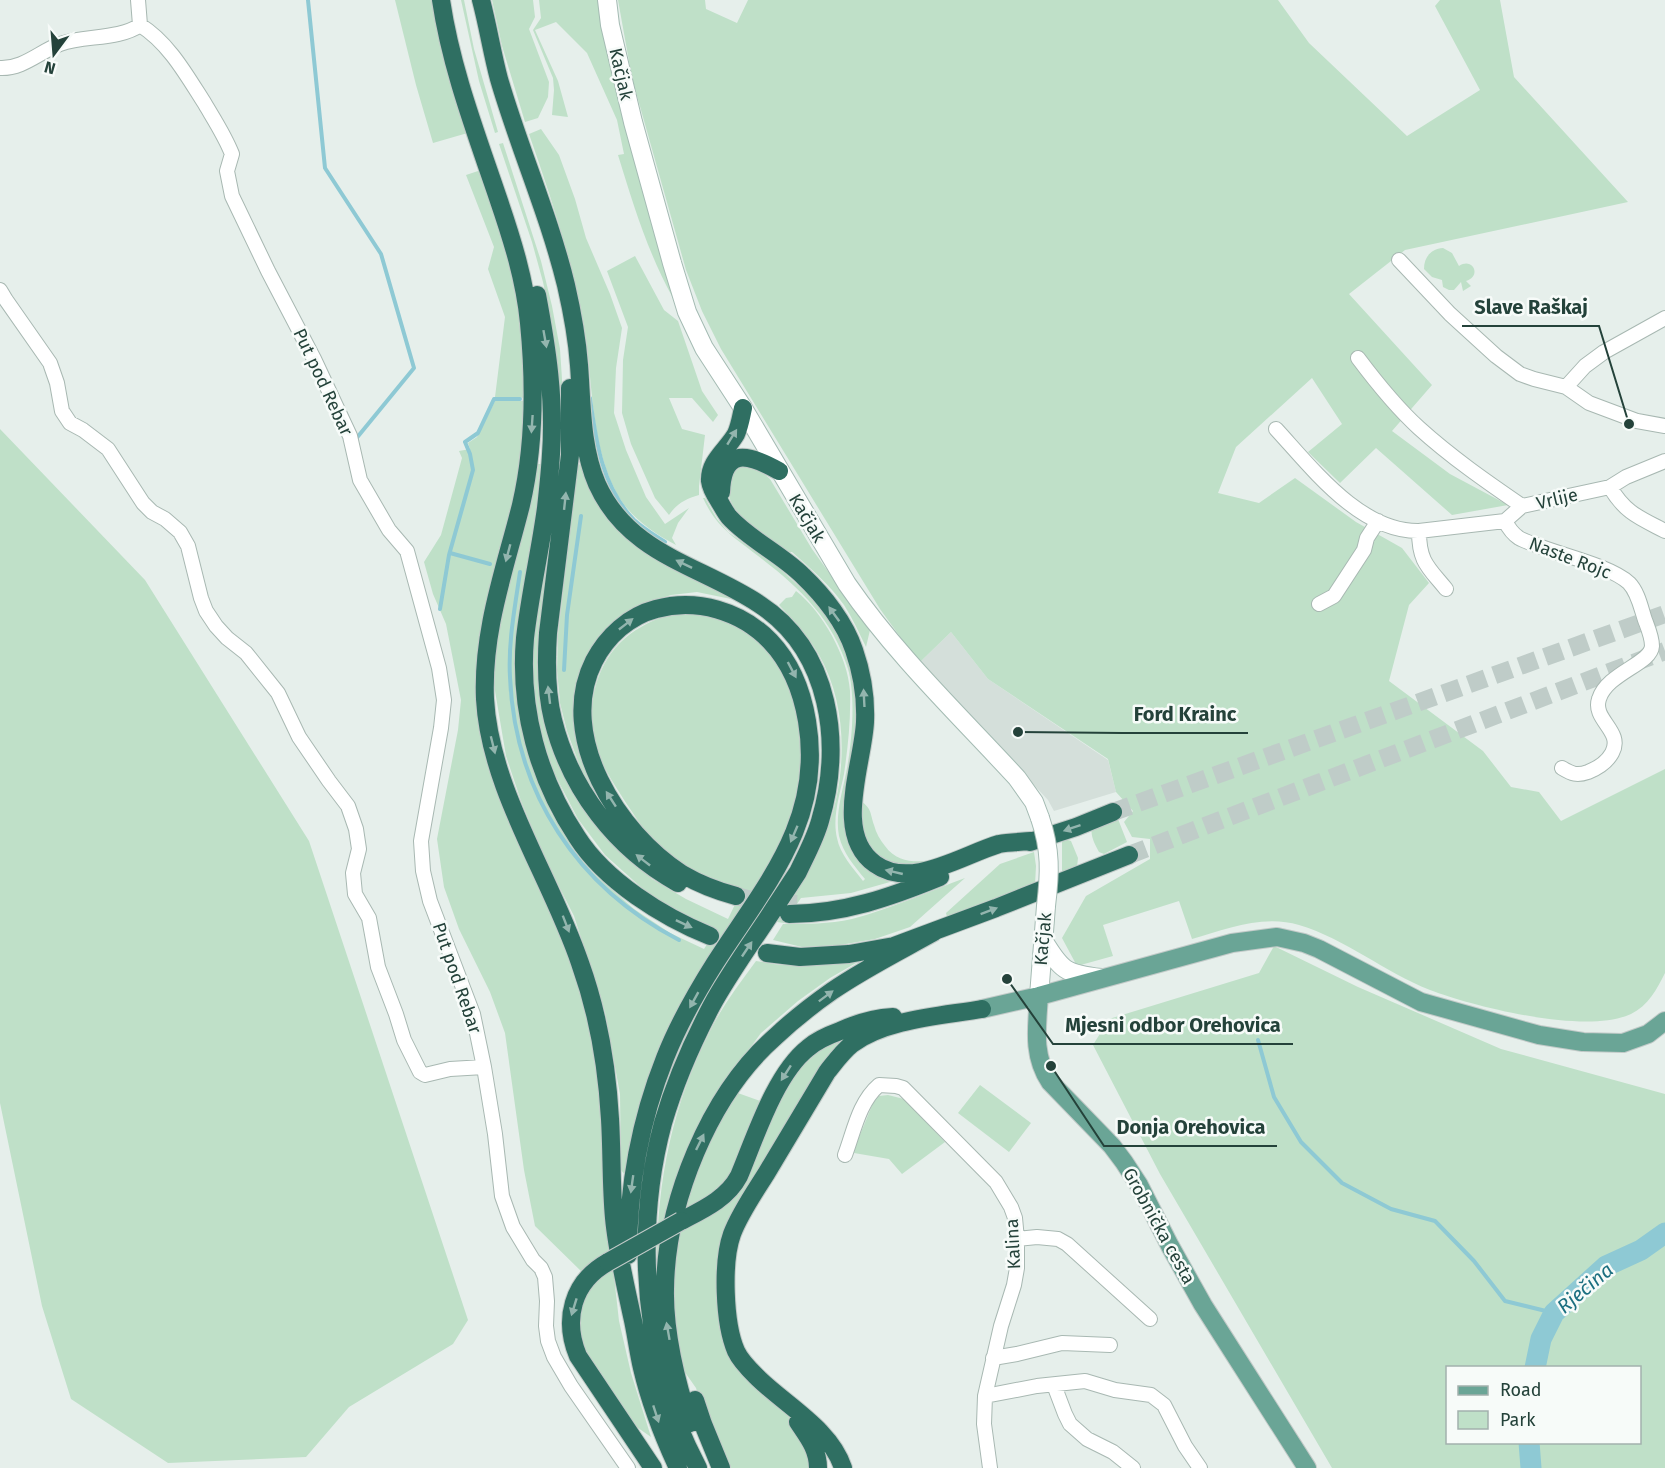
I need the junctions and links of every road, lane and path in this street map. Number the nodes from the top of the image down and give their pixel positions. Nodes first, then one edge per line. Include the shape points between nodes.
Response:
1 (138, 0) edge
2 (441, 0) edge
3 (452, 0) edge
4 (472, 0) edge
5 (481, 0) edge
6 (607, 0) edge
7 (140, 25) junction
8 (0, 68) edge
9 (1400, 260) dead end
10 (0, 290) edge
11 (1665, 318) edge
12 (1358, 358) dead end
13 (1566, 387) junction
14 (743, 408) junction
15 (1665, 426) edge
16 (1276, 429) dead end
17 (1665, 460) edge
18 (779, 471) junction
19 (1610, 487) junction
20 (720, 502) junction
21 (1522, 506) junction
22 (1505, 520) junction
23 (1378, 521) junction
24 (1419, 531) junction
25 (1665, 531) edge
26 (1446, 589) dead end
27 (1319, 604) dead end
28 (1562, 768) dead end
29 (1113, 813) tunnel mouth
30 (1031, 841) junction
31 (1129, 855) tunnel mouth
32 (793, 909) tunnel mouth
33 (934, 932) junction
34 (710, 936) dead end
35 (1043, 940) junction
36 (767, 953) dead end
37 (1101, 978) junction
38 (1039, 996) junction
39 (982, 1009) joint
40 (931, 1018) junction
41 (1665, 1021) edge
42 (484, 1067) junction
43 (845, 1155) dead end
44 (1017, 1239) junction
45 (633, 1317) junction
46 (1150, 1319) dead end
47 (1110, 1345) dead end
48 (993, 1358) junction
49 (674, 1362) junction
50 (1054, 1385) junction
51 (985, 1396) junction
52 (786, 1403) junction
53 (628, 1468) edge
54 (653, 1468) edge
55 (678, 1468) edge
56 (698, 1468) edge
57 (707, 1468) edge
58 (721, 1468) edge
59 (818, 1468) edge
60 (843, 1468) edge
61 (990, 1468) edge
62 (1133, 1468) edge
63 (1200, 1468) edge
64 (1307, 1468) edge

1 - 7 street
2 -> 45 highway via 462,86 513,241 529,317 533,365 530,455 491,617 486,703 502,777 518,821 564,917 596,1016 610,1118 614,1217
3 -> 34 highway via 474,92 531,270 548,357 551,451 524,667 535,747 548,783 577,838 602,867 652,907
4 - 45 highway via 492,86 546,248 566,338 570,455 546,661 552,718 574,779 601,819 643,861 704,896 734,901 689,878 646,844 608,795 586,741 584,687 598,654 636,616 674,605 706,607 733,615 758,629 788,663 799,684 810,735 806,798 788,849 681,1022 650,1101 629,1205
56 -> 5 highway via 672,1410 654,1332 648,1286 647,1216 656,1152 680,1074 705,1019 798,872 820,824 831,771 829,716 813,665 781,621 736,590 655,550 634,534 605,500 589,459 566,284 500,80
6 - 14 main road, Kačjak via 633,122 687,312 704,348
7 - 8 street via 130,32 59,45 22,64
7 - 42 street, Put pod Rebar via 169,51 226,138 232,154 226,171 232,196 350,436 360,480 389,530 407,552 444,700 421,841 423,871 430,901 473,1014
9 - 13 street via 1496,356 1520,374
10 - 42 street via 50,363 62,411 70,423 108,449 143,502 180,532 188,546 206,611 227,638 246,652 278,693 299,737 348,806 358,849 353,873 355,894 369,918 378,967 420,1072 425,1075
11 - 13 street via 1604,352
12 - 21 street via 1419,427
13 - 15 street via 1589,403 1637,421
14 - 18 main road, Kačjak
20 -> 14 highway via 710,482 712,468 735,435
16 - 23 street via 1337,495
17 - 19 street, Vrlije
18 - 20 highway via 751,457 733,460 722,478
18 - 35 main road, Kačjak, bridge via 866,612 1017,778 1034,802 1048,855
19 - 21 street, Vrlije
19 - 25 street via 1618,501 1635,516
30 -> 20 highway via 1001,844 913,874 886,870 867,857 857,841 853,820 865,722 864,690 854,649 841,622 818,592 730,518
21 - 22 street, Vrlije
22 - 24 street
22 - 28 street, Naste Rojc via 1519,538 1599,567 1630,584 1651,638 1648,656 1617,676 1598,701 1601,717 1616,742 1607,761 1580,775
23 - 24 street via 1407,532
23 - 27 street via 1334,596
24 - 26 street via 1421,556
29 -> 30 highway
30 - 32 highway via 866,904 813,913
33 -> 31 highway
33 - 36 highway via 894,946 849,954 800,957
49 -> 33 highway via 666,1321 667,1258 683,1185 709,1124 744,1070 773,1038 832,990
35 - 37 main road via 1070,973
35 - 38 main road, Kačjak
37 - 38 main road
37 - 41 main road via 1232,943 1277,937 1319,949 1421,1002 1539,1035 1623,1043 1648,1035
38 - 39 main road
38 - 64 main road, Grobnička cesta via 1036,1030 1044,1074 1112,1146 1129,1170 1203,1305
39 - 40 highway
40 - 52 highway via 869,1034 837,1059 732,1233 726,1266 732,1339 744,1362
40 -> 54 highway, bridge via 897,1017 861,1023 807,1048 780,1083 734,1186 718,1200 599,1267 587,1279 574,1301 570,1318 573,1345
42 - 53 street, Put pod Rebar via 502,1196 513,1227 545,1277 548,1341 571,1386
43 - 44 street, Kalina via 872,1092 879,1085 903,1088 996,1182 1011,1207
44 - 46 street via 1058,1239 1067,1244
44 - 48 street, Kalina via 1014,1286
45 -> 55 highway via 657,1420
47 - 48 street via 1062,1343
48 - 51 street, Kalina
49 - 57 highway via 688,1418
49 - 58 highway via 692,1391
50 - 51 street
50 - 62 street via 1070,1424
50 - 63 street via 1085,1381 1151,1395 1164,1405
51 - 61 street, Kalina
52 - 59 highway via 814,1446
52 - 60 highway via 828,1440

